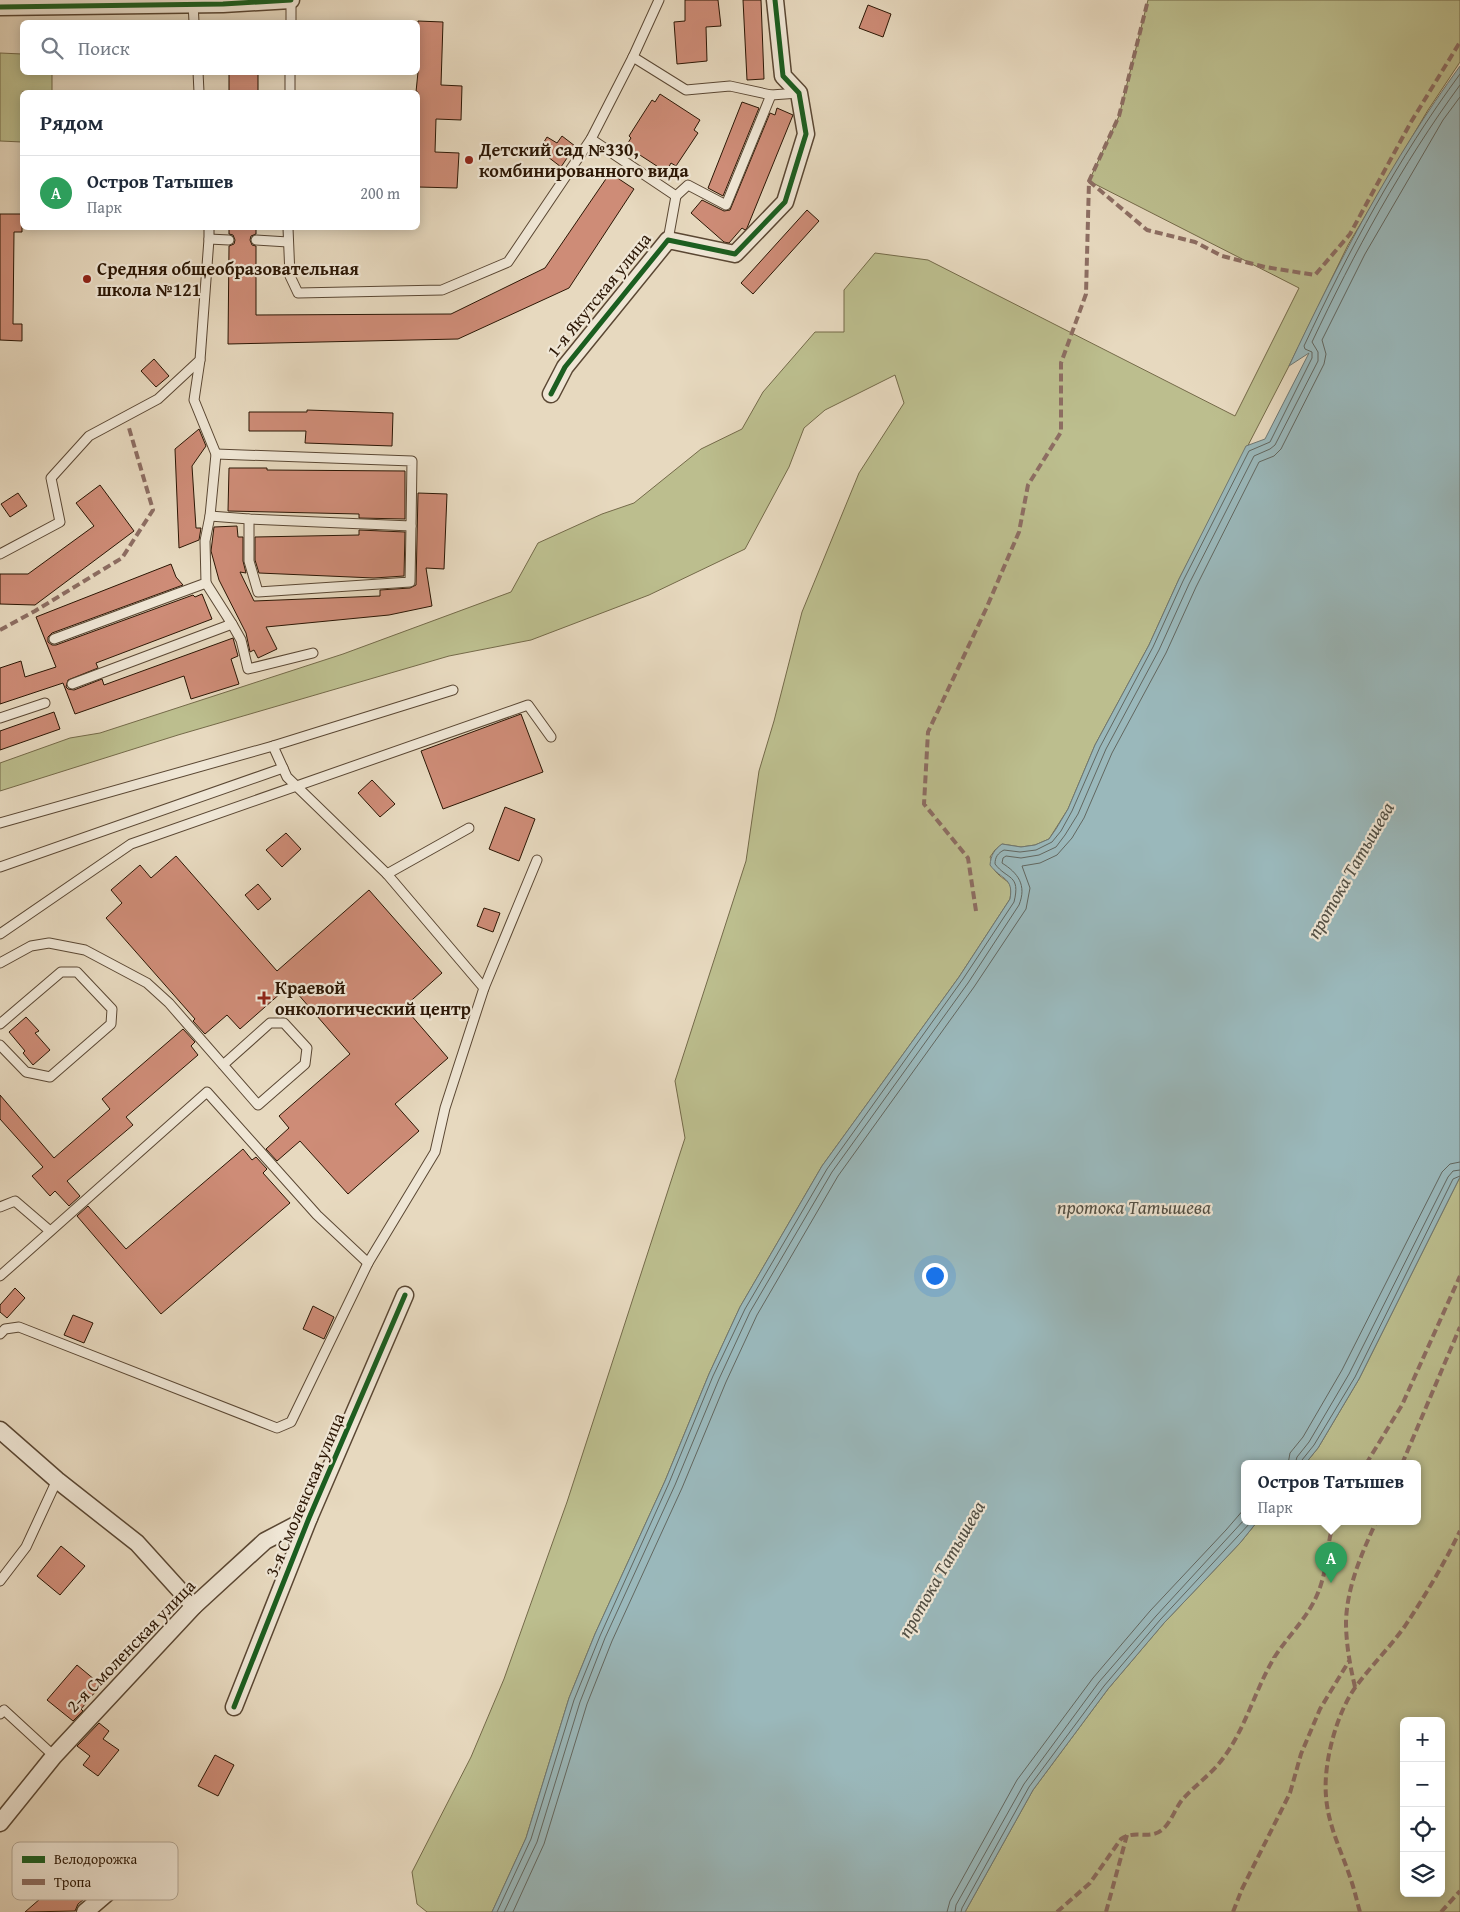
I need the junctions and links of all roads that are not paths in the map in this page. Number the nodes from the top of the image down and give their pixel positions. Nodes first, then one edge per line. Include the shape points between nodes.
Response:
1 (291, 0) edge
2 (660, 0) edge
3 (775, 0) edge
4 (222, 2) edge
5 (108, 3) edge
6 (193, 3) junction
7 (0, 7) edge
8 (194, 20) edge
9 (291, 20) edge
10 (633, 57) junction
11 (198, 75) edge
12 (290, 75) edge
13 (199, 90) edge
14 (290, 90) edge
15 (799, 93) junction
16 (771, 95) junction
17 (591, 139) junction
18 (676, 196) junction
19 (209, 230) edge
20 (288, 230) edge
21 (210, 239) junction
22 (229, 240) dead end
23 (256, 240) dead end
24 (668, 240) junction
25 (288, 242) junction
26 (200, 360) junction
27 (551, 394) dead end
28 (216, 454) junction
29 (210, 516) junction
30 (249, 519) junction
31 (411, 526) junction
32 (0, 554) edge
33 (206, 583) junction
34 (232, 624) junction
35 (54, 639) dead end
36 (313, 653) dead end
37 (72, 684) dead end
38 (453, 690) dead end
39 (45, 703) dead end
40 (0, 718) edge
41 (551, 736) dead end
42 (273, 746) junction
43 (283, 768) junction
44 (298, 787) junction
45 (0, 823) edge
46 (469, 828) dead end
47 (537, 860) dead end
48 (0, 867) edge
49 (387, 874) junction
50 (0, 934) edge
51 (0, 963) edge
52 (484, 988) junction
53 (0, 1024) edge
54 (0, 1045) edge
55 (223, 1065) junction
56 (0, 1207) edge
57 (50, 1231) junction
58 (368, 1263) junction
59 (0, 1276) edge
60 (405, 1294) dead end
61 (0, 1334) edge
62 (0, 1430) edge
63 (57, 1480) junction
64 (308, 1518) junction
65 (0, 1581) edge
66 (194, 1606) junction
67 (234, 1707) dead end
68 (1, 1710) edge
69 (54, 1756) junction
70 (0, 1823) edge
71 (98, 1900) edge
72 (84, 1912) edge

1 - 4 street
1 - 9 lane
2 - 10 lane
3 - 15 street via 783,76
4 - 6 street
5 - 6 street
5 - 7 street
6 - 8 lane
10 - 16 lane via 686,90 730,86
10 - 17 lane
11 - 13 lane
12 - 14 lane
15 - 16 lane
15 - 24 street, 1-я Якутская улица via 806,134 785,202 735,254
16 - 18 lane via 726,205 688,185
17 - 18 lane
17 - 25 lane via 508,262 442,290 298,293 290,276
18 - 24 lane
19 - 21 lane
20 - 25 lane
21 - 22 lane
21 - 26 lane
23 - 25 lane
24 - 27 street, 1-я Якутская улица via 565,367
26 - 28 lane via 194,400
26 - 32 lane via 158,399 89,436 51,478 60,522
28 - 29 lane
28 - 31 lane via 412,460
29 - 30 lane
29 - 33 lane via 205,541
30 - 31 lane
30 - 31 lane via 249,561 258,592 410,582
33 - 34 lane
33 - 35 lane
34 - 36 lane via 242,640 248,669
34 - 37 lane
38 - 42 lane
39 - 40 lane
41 - 44 lane via 528,705
42 - 43 lane
42 - 45 lane
43 - 44 lane
43 - 48 lane
44 - 49 lane
44 - 50 lane via 131,844
46 - 49 lane
47 - 52 lane
49 - 52 lane
51 - 55 lane via 31,946 49,943 85,950 147,982
52 - 58 lane via 445,1108 435,1152
53 - 54 lane via 61,972 77,972 112,1009 111,1024 50,1077 26,1072
55 - 55 lane via 258,1105 305,1064 307,1048 284,1023 270,1023
56 - 57 lane via 16,1201
57 - 58 lane via 207,1092 317,1215
57 - 59 lane
58 - 61 lane via 291,1422 277,1428 19,1327 5,1329
60 - 64 street, 3-я Смоленская улица
62 - 63 street
63 - 65 lane via 26,1547
63 - 66 street via 137,1543
64 - 66 street, 2-я Смоленская улица via 265,1541
64 - 67 street, 3-я Смоленская улица
66 - 69 street, 2-я Смоленская улица
68 - 69 lane
69 - 70 street, 2-я Смоленская улица
71 - 72 street

